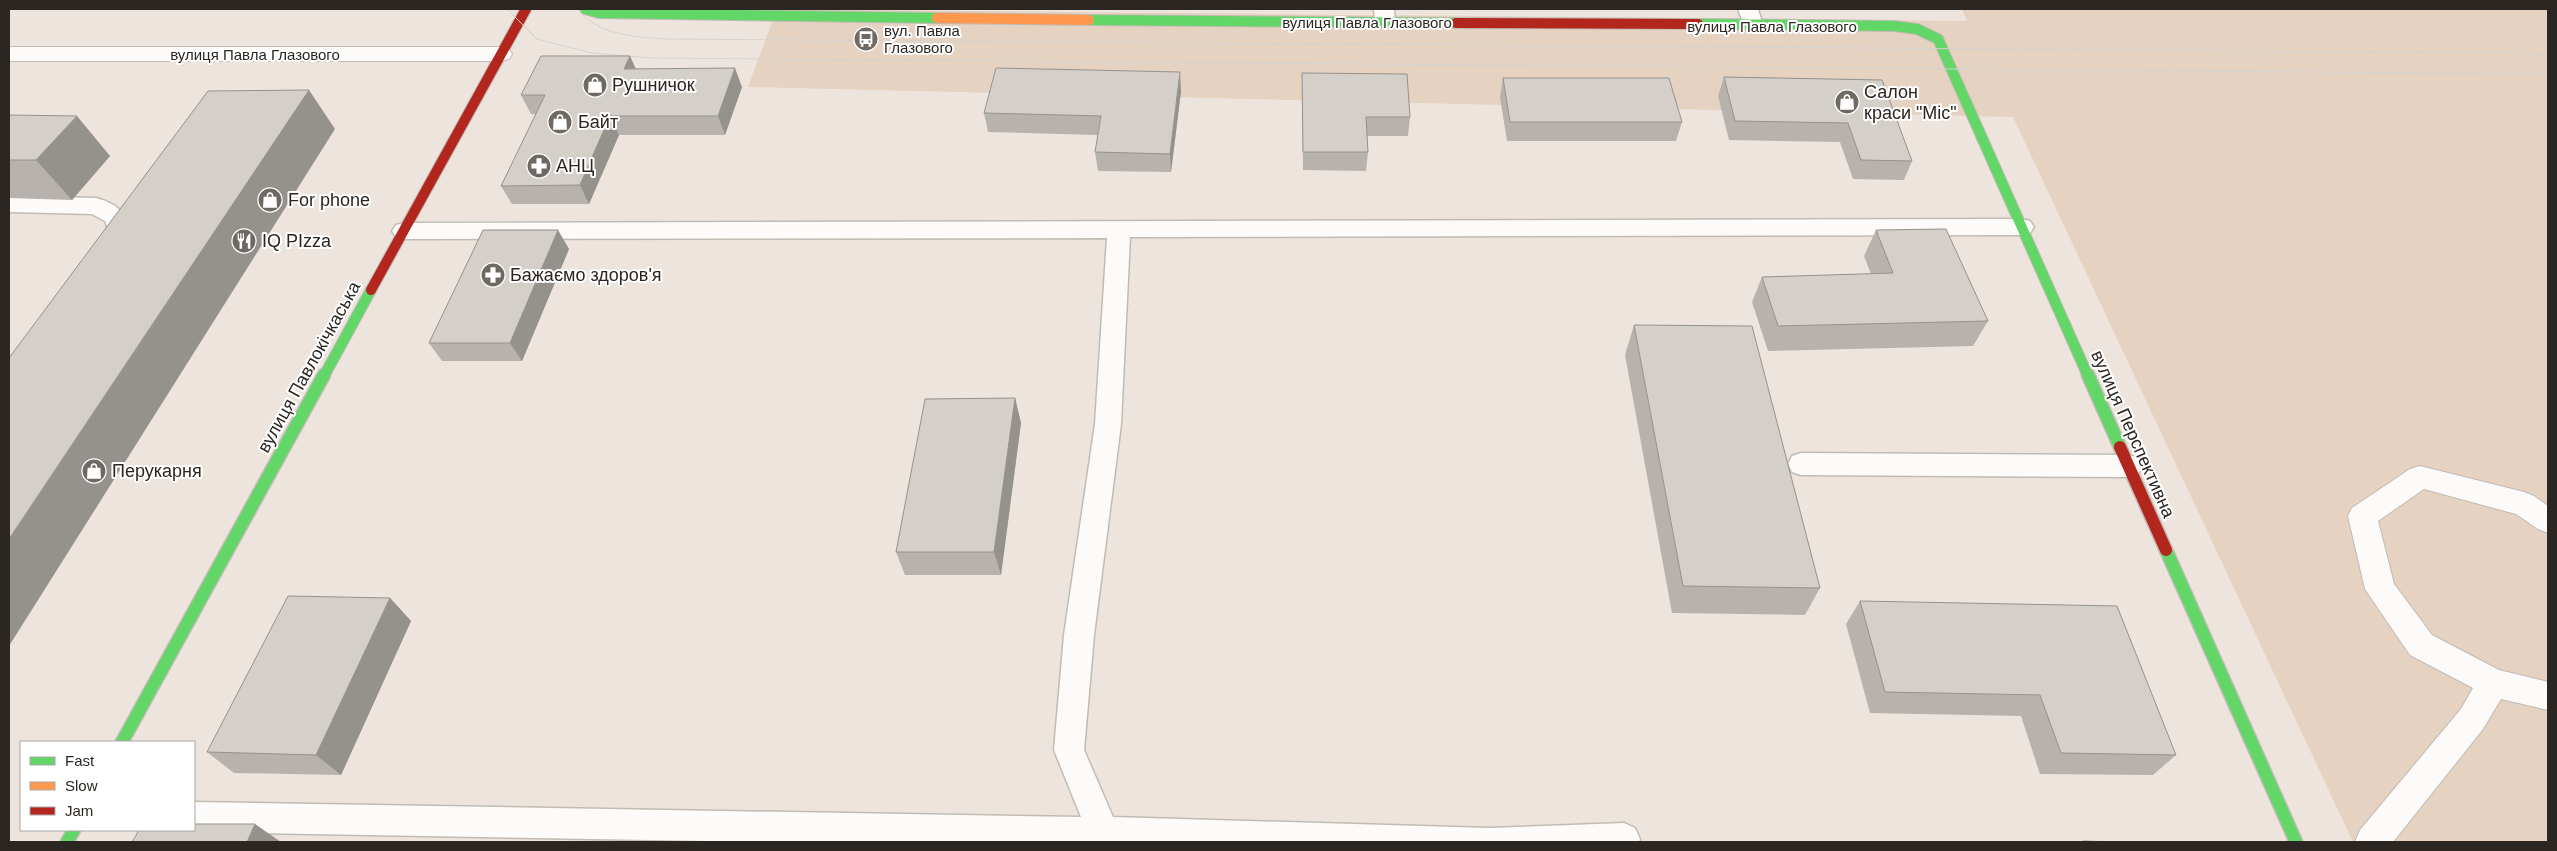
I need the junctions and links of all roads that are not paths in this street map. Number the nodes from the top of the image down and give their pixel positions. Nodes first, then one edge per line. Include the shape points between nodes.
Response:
1 (526, 9) edge
2 (585, 9) edge
3 (764, 13) edge
4 (986, 14) edge
5 (1384, 16) edge
6 (1750, 17) edge
7 (1938, 39) joint
8 (9, 54) edge
9 (501, 54) junction
10 (9, 204) edge
11 (2022, 228) junction
12 (1119, 229) junction
13 (404, 231) junction
14 (106, 267) edge
15 (1801, 464) dead end
16 (2129, 466) junction
17 (2548, 521) edge
18 (2493, 683) junction
19 (2548, 696) edge
20 (123, 741) edge
21 (195, 817) edge
22 (73, 831) edge
23 (1104, 833) junction
24 (1231, 838) edge
25 (1624, 839) dead end
26 (67, 842) edge
27 (1484, 842) edge
28 (1493, 842) edge
29 (2296, 842) edge
30 (2372, 842) edge

1 - 9 street, вулиця Павлокічкаська
2 - 3 street, вулиця Павла Глазового via 599,13
3 - 4 street, вулиця Павла Глазового
4 - 5 street, вулиця Павла Глазового
5 - 6 street, вулиця Павла Глазового
6 - 7 street, вулиця Павла Глазового via 1894,26 1917,29
7 - 11 street, вулиця Перспективна
8 - 9 street, вулиця Павла Глазового
9 - 13 street, вулиця Павлокічкаська
10 - 14 lane via 96,206 114,216 121,231
11 - 12 lane
11 - 16 street, вулиця Перспективна
12 - 13 lane
12 - 23 lane via 1108,424 1079,635 1069,750
13 - 20 street, вулиця Павлокічкаська
15 - 16 lane
16 - 29 street, вулиця Перспективна
17 - 18 street via 2524,504 2420,477 2362,516 2380,589 2421,645
18 - 19 street
18 - 30 street via 2472,719
21 - 23 lane
22 - 26 street
23 - 24 lane
24 - 27 lane
25 - 28 lane

